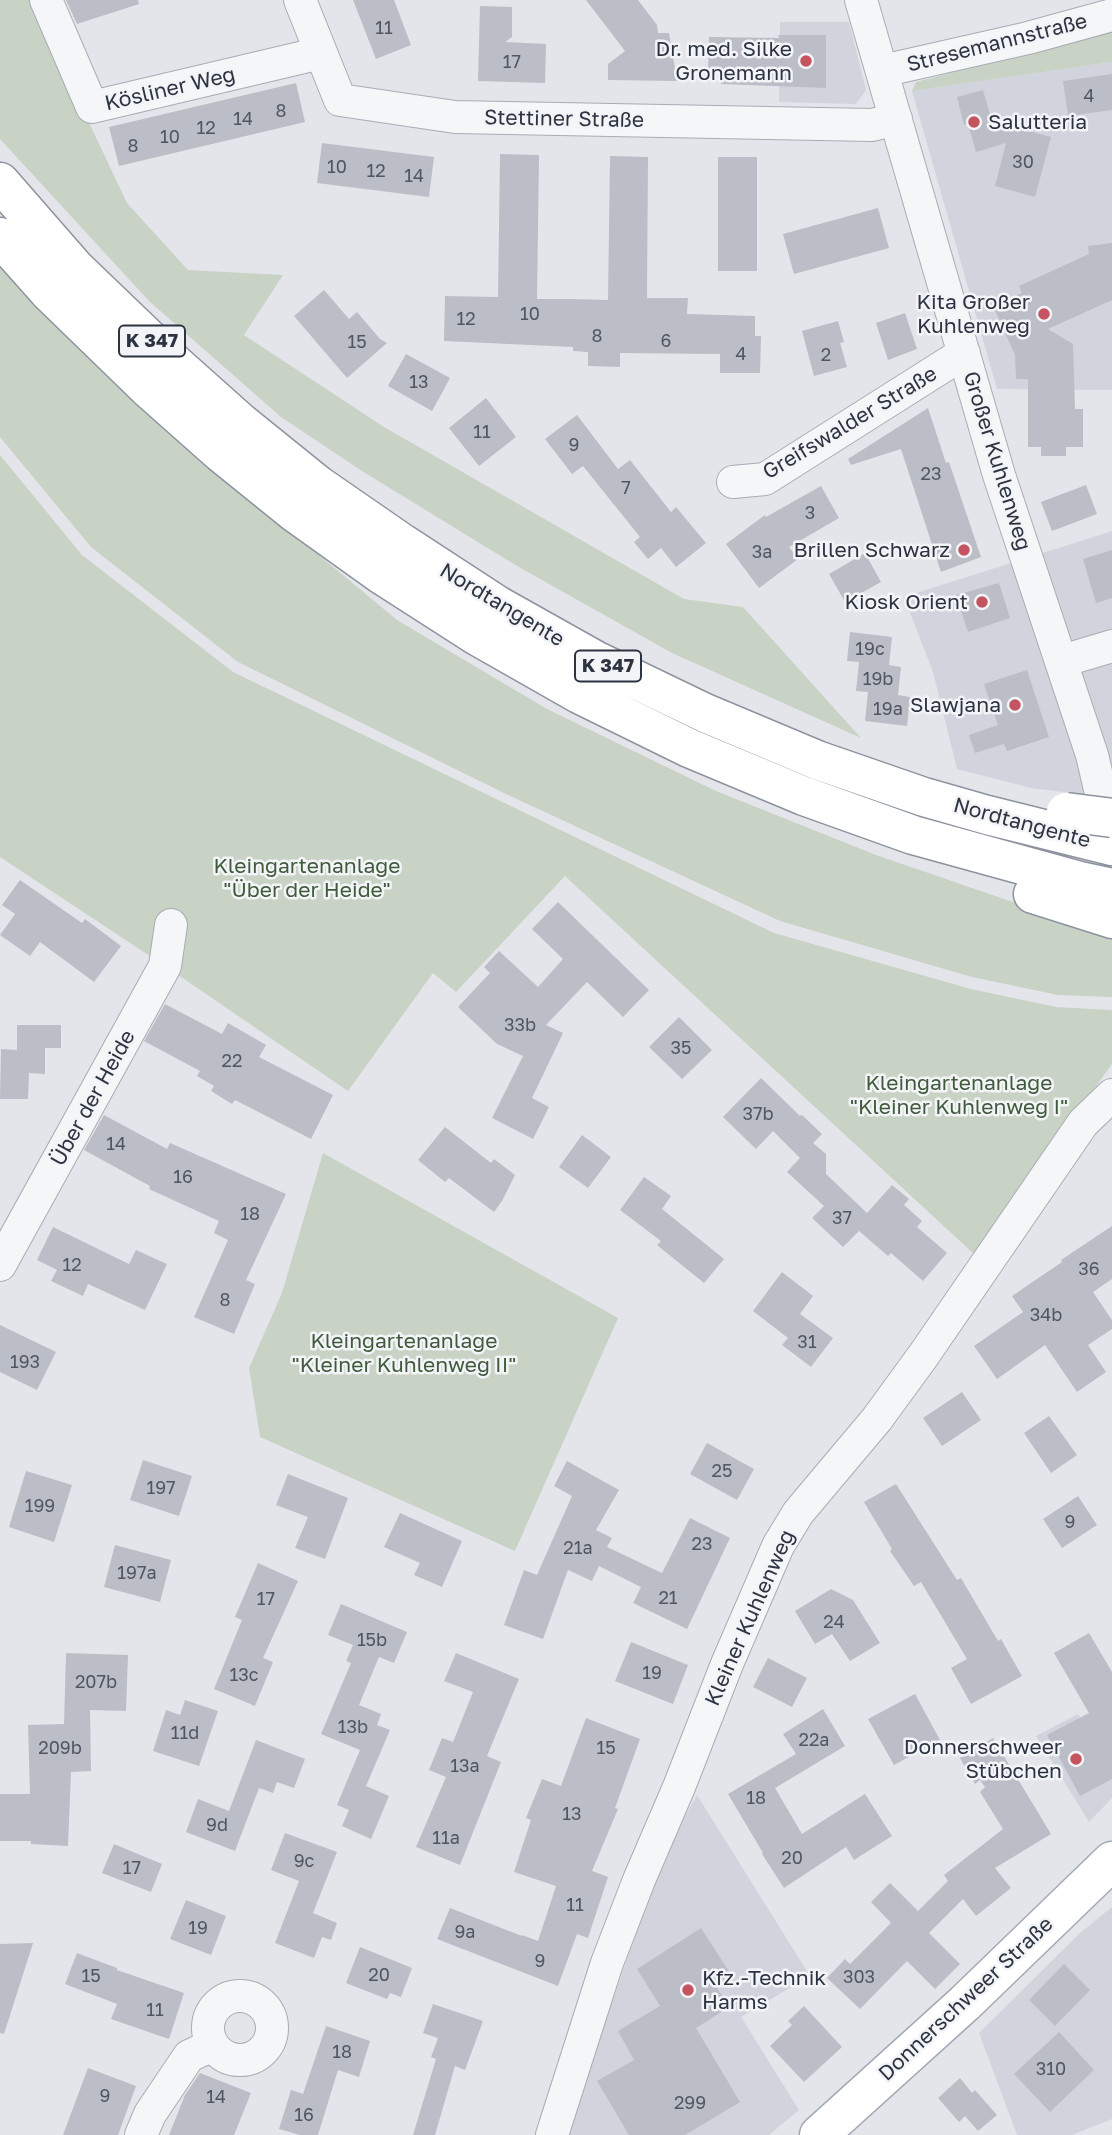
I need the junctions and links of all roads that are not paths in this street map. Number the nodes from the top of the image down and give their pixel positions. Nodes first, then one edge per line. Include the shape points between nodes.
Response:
1 (46, 0) edge
2 (300, 0) edge
3 (861, 0) edge
4 (1112, 15) edge
5 (321, 53) junction
6 (881, 71) junction
7 (895, 119) junction
8 (0, 182) edge
9 (0, 237) edge
10 (964, 353) junction
11 (733, 482) dead end
12 (1112, 646) edge
13 (1062, 661) junction
14 (1112, 818) edge
15 (1069, 824) junction
16 (1112, 844) edge
17 (1097, 900) edge
18 (171, 925) dead end
19 (1112, 1095) edge
20 (0, 1265) edge
21 (1112, 1861) edge
22 (212, 2045) dead end
23 (141, 2135) edge
24 (552, 2135) edge
25 (819, 2135) edge

1 - 5 street, Kösliner Weg via 92,107
2 - 5 street, Stettiner Straße
3 - 6 street, Großer Kuhlenweg
4 - 6 street, Stresemannstraße
5 - 7 street, Stettiner Straße via 340,100 455,117 872,125
6 - 7 street, Großer Kuhlenweg
7 - 10 street, Großer Kuhlenweg
8 - 15 main road, Nordtangente / K 347 via 75,268 240,422 318,485 497,605 607,666 817,760 924,797 970,790
9 - 17 main road, Nordtangente / K 347 via 48,291 221,453 382,575 477,636 579,694 689,748 804,796
10 - 11 street, Greifswalder Straße via 765,479
10 - 13 street, Großer Kuhlenweg via 999,475
12 - 13 street
13 - 16 street, Großer Kuhlenweg via 1092,755
14 - 15 main road, K 347, bridge
15 - 16 main road, Nordtangente / K 347
18 - 20 street, Über der Heide via 166,966
19 - 24 street, Kleiner Kuhlenweg via 1083,1123 877,1419 798,1513 778,1546 630,1904
21 - 25 main road, Donnerschweer Straße
22 - 23 street via 189,2056

